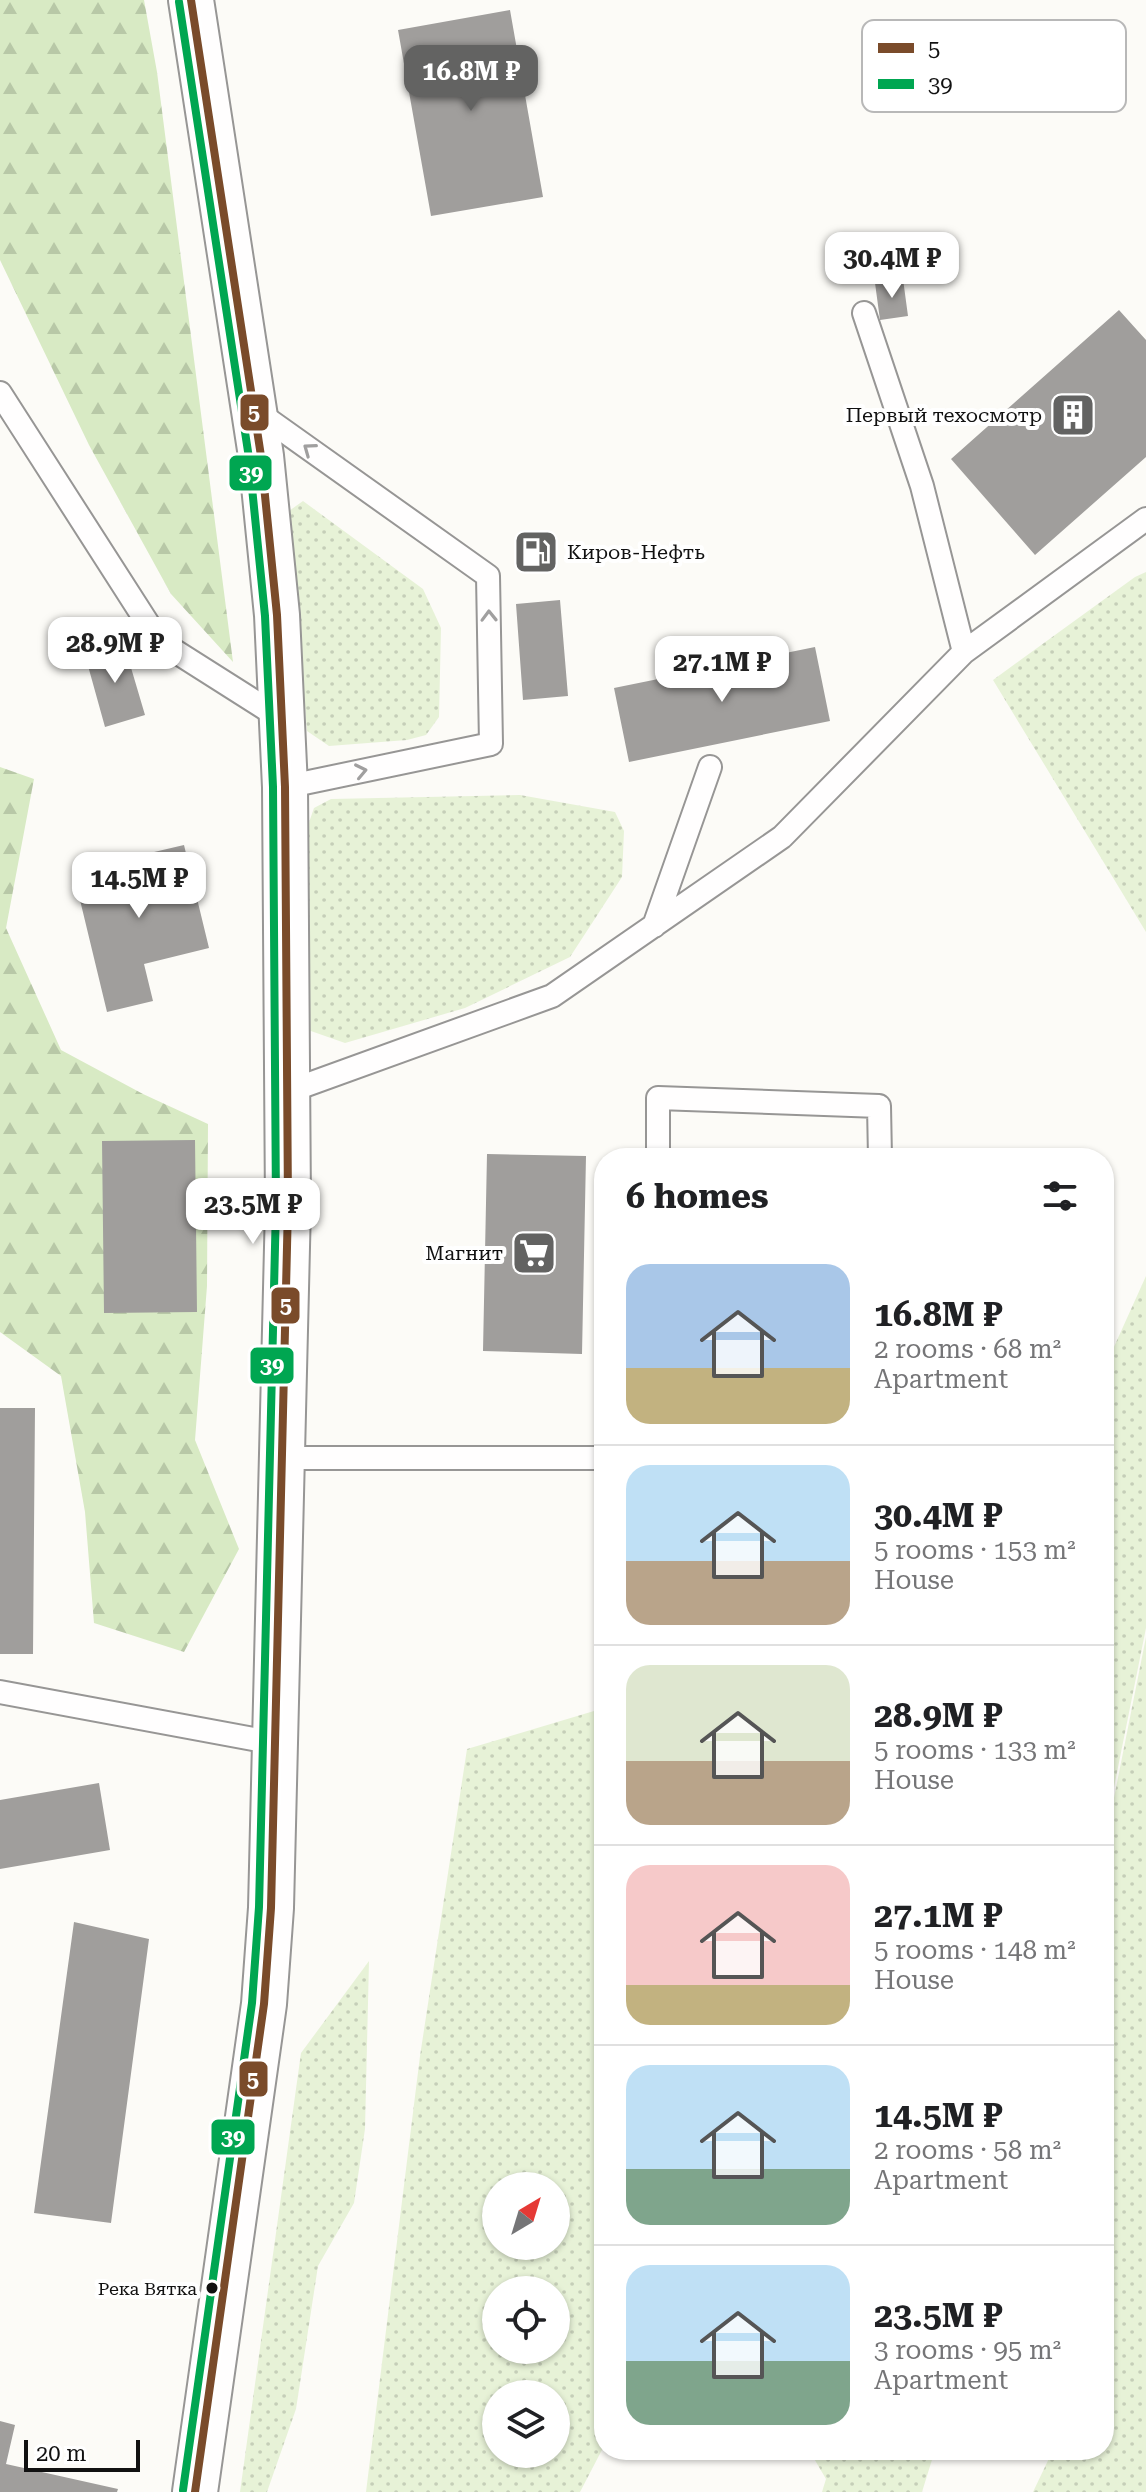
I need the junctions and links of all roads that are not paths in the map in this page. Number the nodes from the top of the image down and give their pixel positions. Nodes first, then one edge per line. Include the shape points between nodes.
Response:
1 (191, 0) edge
2 (864, 313) dead end
3 (0, 393) edge
4 (253, 409) junction
5 (1146, 519) edge
6 (964, 652) junction
7 (282, 719) junction
8 (710, 767) dead end
9 (285, 787) junction
10 (654, 926) junction
11 (287, 1092) junction
12 (658, 1148) edge
13 (880, 1148) edge
14 (282, 1458) junction
15 (594, 1458) edge
16 (0, 1692) edge
17 (275, 1743) junction
18 (195, 2492) edge

1 - 4 street
2 - 6 lane via 922,486
3 - 7 lane via 159,641
4 - 7 street via 277,615
9 -> 4 lane via 491,744 488,576
5 - 6 lane
6 - 10 lane via 782,837
7 - 9 street
8 - 10 lane
9 - 11 street
10 - 11 lane via 552,996
11 - 14 street
12 - 13 lane via 658,1098 879,1106
14 - 15 lane
14 - 17 street
16 - 17 lane
17 - 18 street via 264,2004

